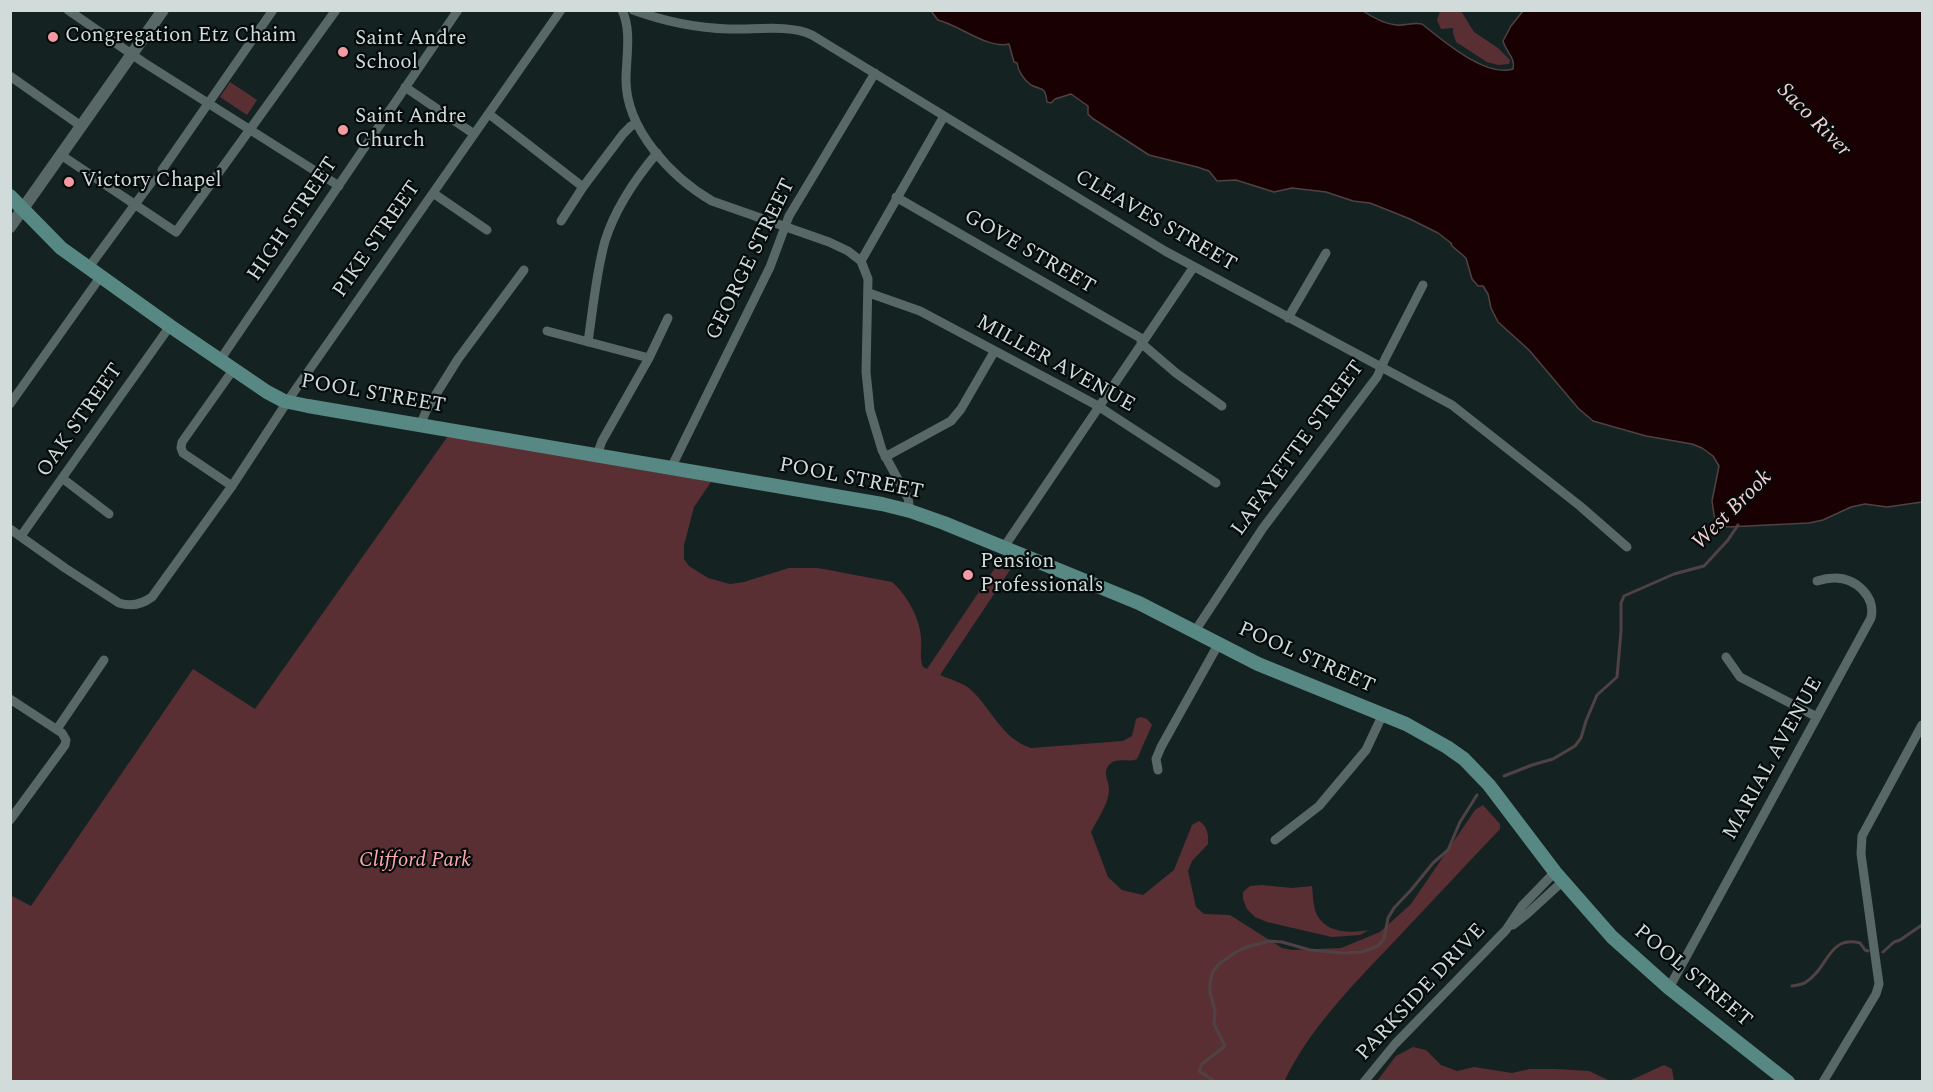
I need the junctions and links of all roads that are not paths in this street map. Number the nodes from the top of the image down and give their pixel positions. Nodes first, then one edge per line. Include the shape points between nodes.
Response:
1 (68, 10) edge
2 (163, 10) edge
3 (273, 10) edge
4 (336, 10) edge
5 (458, 10) edge
6 (561, 10) edge
7 (622, 10) edge
8 (633, 10) edge
9 (132, 54) junction
10 (875, 73) junction
11 (10, 76) edge
12 (405, 87) junction
13 (208, 103) junction
14 (489, 114) junction
15 (944, 116) junction
16 (636, 124) junction
17 (81, 126) junction
18 (250, 129) junction
19 (474, 135) junction
20 (657, 153) junction
21 (62, 155) junction
22 (162, 170) dead end
23 (153, 180) dead end
24 (339, 186) junction
25 (583, 187) junction
26 (433, 193) junction
27 (10, 196) edge
28 (897, 197) junction
29 (135, 205) junction
30 (23, 210) junction
31 (561, 221) dead end
32 (786, 226) junction
33 (10, 227) edge
34 (487, 230) dead end
35 (1326, 253) dead end
36 (861, 261) junction
37 (89, 267) junction
38 (1193, 268) junction
39 (524, 270) dead end
40 (101, 276) junction
41 (1424, 285) dead end
42 (869, 293) junction
43 (668, 318) dead end
44 (1288, 318) junction
45 (170, 326) junction
46 (547, 331) dead end
47 (588, 342) junction
48 (1143, 342) junction
49 (994, 352) junction
50 (649, 358) junction
51 (220, 360) junction
52 (1381, 367) junction
53 (233, 370) junction
54 (287, 402) junction
55 (10, 404) edge
56 (1098, 406) junction
57 (1221, 406) dead end
58 (420, 425) junction
59 (597, 455) junction
60 (885, 457) junction
61 (671, 468) junction
62 (62, 478) junction
63 (1216, 483) dead end
64 (232, 486) junction
65 (910, 511) junction
66 (109, 514) dead end
67 (10, 529) edge
68 (21, 536) junction
69 (1627, 547) dead end
70 (1004, 548) junction
71 (1816, 580) dead end
72 (1196, 631) junction
73 (1219, 643) junction
74 (1726, 657) dead end
75 (104, 660) dead end
76 (10, 699) edge
77 (1382, 716) junction
78 (1817, 717) junction
79 (1923, 725) edge
80 (57, 729) junction
81 (1158, 770) dead end
82 (10, 820) edge
83 (1275, 840) dead end
84 (1559, 877) junction
85 (1669, 988) junction
86 (1364, 1082) edge
87 (1788, 1082) edge
88 (1823, 1082) edge

1 - 9 street
2 - 9 street
3 - 13 street
4 - 18 street
5 - 12 street, HIGH STREET
6 - 14 street, PIKE STREET
7 - 16 street via 627,24 627,91
8 - 10 street, CLEAVES STREET via 698,26 805,32
9 - 13 street
9 - 17 street
10 - 15 street, CLEAVES STREET
10 - 32 street, GEORGE STREET
11 - 17 street
12 - 19 street
12 - 24 street, HIGH STREET
13 - 18 street
13 - 22 street
14 - 19 street, PIKE STREET
14 - 25 street
15 - 28 street
15 - 38 street, CLEAVES STREET
16 - 20 street
16 - 25 street via 623,134
17 - 21 street
18 - 24 street
18 - 29 street via 176,232
19 - 26 street, PIKE STREET
20 - 32 street via 706,197
20 - 47 street via 625,199 606,239
21 - 29 street
21 - 30 street
23 - 29 street
24 - 51 street, HIGH STREET
25 - 31 street
26 - 34 street
26 - 54 street, PIKE STREET
27 - 30 main road, POOL STREET
28 - 36 street
28 - 48 street, GOVE STREET
29 - 37 street
30 - 33 street
30 - 37 main road, POOL STREET via 61,248
32 - 36 street via 848,250
32 - 61 street, GEORGE STREET via 770,267
35 - 44 street
36 - 42 street
37 - 40 main road, POOL STREET
38 - 44 street, CLEAVES STREET
38 - 48 street
39 - 58 street via 452,369
40 - 45 main road, POOL STREET
40 - 55 street
41 - 52 street, LAFAYETTE STREET
42 - 49 street, MILLER AVENUE via 920,311
42 - 60 street via 867,385 874,427
43 - 50 street
44 - 52 street, CLEAVES STREET
45 - 51 main road, POOL STREET
45 - 62 street, OAK STREET
46 - 47 street
47 - 50 street
48 - 56 street
48 - 57 street, GOVE STREET via 1176,373
49 - 56 street, MILLER AVENUE
49 - 60 street via 951,421
50 - 59 street
51 - 53 main road, POOL STREET
52 - 69 street, CLEAVES STREET via 1467,416
52 - 72 street, LAFAYETTE STREET via 1263,528
53 - 54 main road, POOL STREET
53 - 64 street via 181,448
54 - 58 main road, POOL STREET
54 - 64 street, PIKE STREET
56 - 63 street, MILLER AVENUE
56 - 70 street
58 - 59 main road, POOL STREET
59 - 61 main road, POOL STREET
60 - 65 street via 909,498
61 - 65 main road, POOL STREET
62 - 66 street
62 - 68 street, OAK STREET
64 - 68 street, PIKE STREET via 154,595 136,605 111,598
65 - 70 main road, POOL STREET
67 - 68 street
70 - 72 main road, POOL STREET via 1139,603
71 - 78 street, MARIAL AVENUE via 1838,578 1854,583 1864,590 1872,611
72 - 73 main road, POOL STREET
73 - 77 main road, POOL STREET via 1278,673
73 - 81 street via 1161,747 1156,759
74 - 78 street via 1740,676
75 - 80 street
76 - 80 street
77 - 83 street via 1366,750 1319,806
77 - 84 main road, POOL STREET via 1424,733 1464,759 1489,785
78 - 85 street, MARIAL AVENUE
79 - 88 street via 1862,836 1861,854 1879,984
80 - 82 street via 65,738 64,746
84 - 85 main road, POOL STREET via 1612,937
84 - 86 street, PARKSIDE DRIVE via 1527,914 1506,930 1410,1027
85 - 87 main road, POOL STREET

